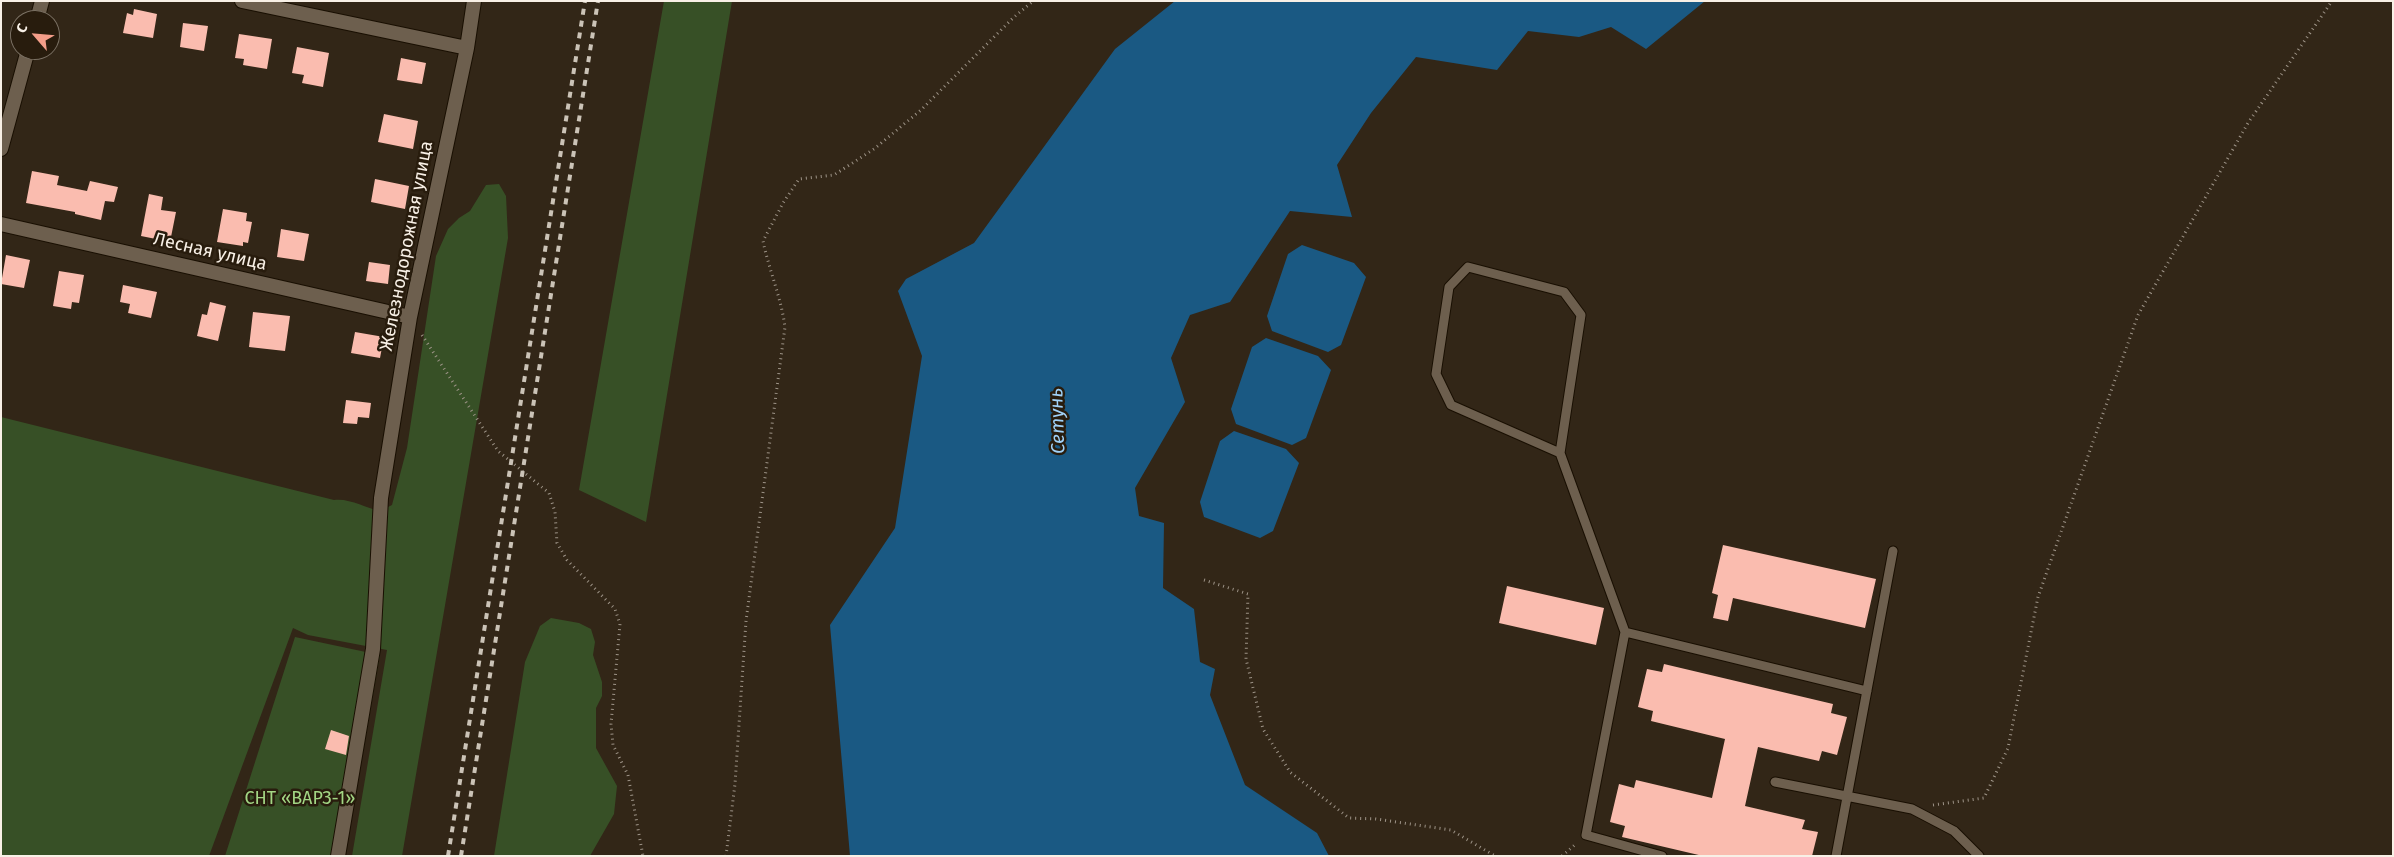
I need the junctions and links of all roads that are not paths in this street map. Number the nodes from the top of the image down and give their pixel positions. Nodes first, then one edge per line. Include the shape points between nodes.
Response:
1 (242, 1) edge
2 (474, 1) edge
3 (467, 48) junction
4 (25, 60) edge
5 (1, 149) edge
6 (1, 224) edge
7 (410, 317) junction
8 (1560, 453) junction
9 (1893, 551) dead end
10 (1624, 632) junction
11 (1867, 692) junction
12 (1775, 782) dead end
13 (1847, 797) junction
14 (338, 856) edge
15 (1662, 856) edge
16 (1836, 856) edge
17 (1979, 856) edge

1 - 3 street
2 - 3 street, Железнодорожная улица
3 - 7 street, Железнодорожная улица
4 - 5 street
6 - 7 street, Лесная улица
7 - 14 street, Железнодорожная улица via 381,498 373,649
8 - 8 lane via 1581,315 1564,292 1468,267 1449,287 1436,374 1451,405
8 - 10 lane
9 - 11 lane
10 - 11 lane
10 - 15 lane via 1586,835
11 - 13 lane
12 - 13 lane
13 - 16 lane
13 - 17 lane via 1912,809 1954,831

